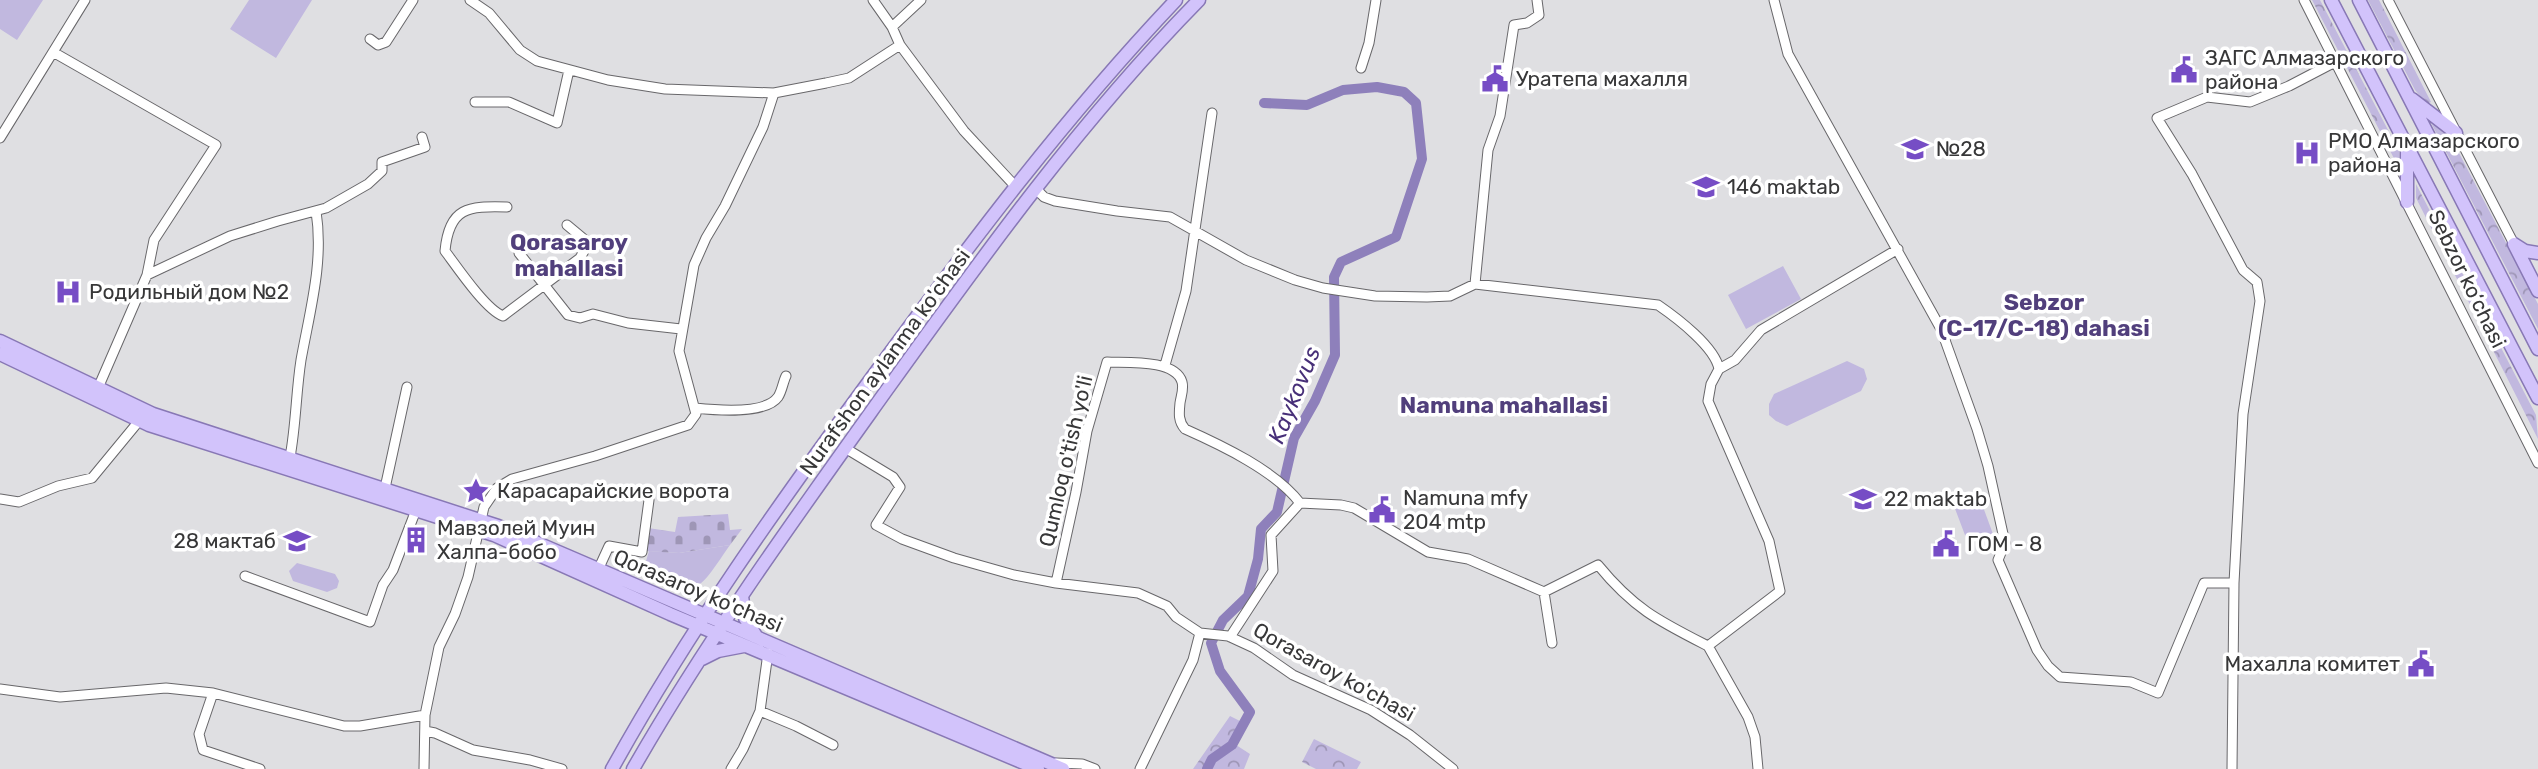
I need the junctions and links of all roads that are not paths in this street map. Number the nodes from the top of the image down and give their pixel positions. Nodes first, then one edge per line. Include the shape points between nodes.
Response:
1 (85, 0) edge
2 (414, 0) edge
3 (470, 0) edge
4 (873, 0) edge
5 (921, 0) edge
6 (1176, 0) edge
7 (1199, 0) edge
8 (1376, 0) edge
9 (1537, 0) edge
10 (1774, 0) edge
11 (2304, 0) edge
12 (2332, 0) edge
13 (2359, 0) edge
14 (2388, 0) edge
15 (2369, 20) junction
16 (892, 27) junction
17 (2348, 32) junction
18 (370, 39) dead end
19 (900, 45) junction
20 (53, 52) junction
21 (1123, 57) junction
22 (2335, 62) junction
23 (1135, 68) junction
24 (1361, 68) dead end
25 (569, 70) junction
26 (774, 93) junction
27 (2407, 95) junction
28 (475, 102) dead end
29 (1212, 113) dead end
30 (2456, 133) junction
31 (422, 137) dead end
32 (0, 138) edge
33 (2407, 145) junction
34 (1015, 186) junction
35 (1035, 188) junction
36 (2407, 201) junction
37 (507, 207) dead end
38 (316, 211) junction
39 (567, 225) dead end
40 (1195, 232) junction
41 (2514, 244) junction
42 (1898, 249) junction
43 (519, 253) dead end
44 (2538, 253) edge
45 (2538, 272) edge
46 (146, 275) junction
47 (1475, 284) junction
48 (545, 285) junction
49 (2537, 290) edge
50 (681, 329) junction
51 (901, 338) junction
52 (0, 341) edge
53 (916, 349) junction
54 (2538, 349) edge
55 (0, 354) edge
56 (1165, 365) junction
57 (1719, 369) junction
58 (786, 376) dead end
59 (407, 387) dead end
60 (98, 388) junction
61 (2538, 398) edge
62 (695, 408) junction
63 (139, 421) junction
64 (845, 448) junction
65 (290, 457) junction
66 (2538, 463) edge
67 (385, 488) junction
68 (0, 499) edge
69 (649, 500) dead end
70 (1300, 503) junction
71 (416, 510) junction
72 (480, 524) junction
73 (598, 570) junction
74 (246, 576) dead end
75 (1056, 583) junction
76 (2234, 583) junction
77 (724, 584) junction
78 (1544, 592) junction
79 (742, 596) junction
80 (676, 601) junction
81 (670, 614) junction
82 (701, 619) junction
83 (722, 628) junction
84 (1204, 634) junction
85 (1229, 637) junction
86 (753, 641) junction
87 (1552, 643) dead end
88 (1708, 646) junction
89 (682, 647) junction
90 (768, 653) junction
91 (701, 660) junction
92 (0, 689) edge
93 (213, 693) junction
94 (760, 711) junction
95 (425, 715) junction
96 (425, 731) junction
97 (833, 745) dead end
98 (1044, 766) edge
99 (260, 769) edge
100 (424, 769) edge
101 (562, 769) edge
102 (612, 769) edge
103 (633, 769) edge
104 (731, 769) edge
105 (1063, 769) edge
106 (1095, 769) edge
107 (1140, 769) edge
108 (1453, 769) edge
109 (1758, 769) edge
110 (2232, 769) edge

1 - 20 street
2 - 18 street via 386,42 378,45
3 - 25 street via 489,13 520,50 537,61
4 - 16 street
5 - 16 street
6 - 21 main road, Nurafshon aylanma ko'chasi
7 - 23 main road, Nurafshon aylanma ko'chasi
8 - 24 street
9 - 47 street via 1539,15 1514,25 1500,116 1488,150
10 - 42 street via 1788,54
11 - 22 street, Sebzor ko‘chasi
12 - 17 main road, Sebzor ko‘chasi
13 - 15 main road, Sebzor ko‘chasi
14 - 30 street
15 - 17 main road
15 - 27 main road, Sebzor ko‘chasi
16 - 19 street
17 - 33 main road, Sebzor ko‘chasi
19 - 26 street via 849,78
19 - 34 street via 964,131
20 - 32 street
20 - 46 street via 216,145 154,240
21 - 23 main road via 1126,65
21 - 34 main road, Nurafshon aylanma ko'chasi
22 - 36 street, Sebzor ko‘chasi
22 - 76 street via 2250,102 2207,97 2157,118 2243,270 2259,289 2243,414
23 - 35 main road, Nurafshon aylanma ko'chasi
25 - 26 street via 665,89
25 - 28 street via 557,123 509,102
26 - 50 street via 763,127 694,265
27 - 30 main road
27 - 54 main road, Sebzor ko‘chasi
29 - 40 street
30 - 41 street
31 - 38 street via 425,147 382,162 382,171 368,184
33 - 36 main road
33 - 61 main road, Sebzor ko‘chasi
34 - 51 main road, Nurafshon aylanma ko'chasi
35 - 40 street via 1055,201 1170,217
35 - 53 main road, Nurafshon aylanma ko'chasi
36 - 66 street, Sebzor ko‘chasi
37 - 48 street via 465,208 446,234 445,251 497,314 503,316
38 - 46 street via 230,236
38 - 65 street via 319,252
39 - 48 street via 585,240 584,251
40 - 47 street via 1246,260 1323,288 1375,296 1450,296
40 - 56 street via 1186,291
41 - 44 main road
41 - 49 main road
42 - 57 street via 1761,330 1735,360
42 - 76 street via 1941,329 1977,429 2005,543 1998,560 2048,666 2060,677 2131,681 2158,693 2204,583
43 - 48 street
45 - 49 main road
46 - 60 street
47 - 57 street via 1658,305 1716,356
48 - 50 street via 568,315 593,314
50 - 62 street via 679,351
51 - 53 main road via 912,339
51 - 77 main road, Nurafshon aylanma ko'chasi
52 - 60 main road, Qorasaroy ko'chasi
53 - 64 main road, Nurafshon aylanma ko'chasi
55 - 63 main road, Qorasaroy ko'chasi
56 - 70 street via 1181,379 1179,412 1185,429 1226,447
56 - 75 street, Qumloq o'tish yo'li via 1107,362 1087,431
57 - 88 street via 1708,401 1769,541 1780,591
58 - 62 street via 770,404 730,411
59 - 67 street
60 - 65 main road, Qorasaroy ko'chasi via 153,414
62 - 72 street via 688,425 512,479 490,497
63 - 68 street via 92,478 19,502
63 - 71 main road, Qorasaroy ko'chasi
64 - 75 street via 893,477 900,487 876,525 954,558
64 - 79 main road, Nurafshon aylanma ko'chasi
65 - 67 main road, Qorasaroy ko'chasi
67 - 72 main road, Qorasaroy ko'chasi
69 - 73 street via 642,552 609,546
70 - 78 street via 1354,508 1427,552 1468,559
70 - 85 street via 1271,534 1273,571
71 - 72 main road, Qorasaroy ko'chasi
71 - 74 street via 370,622
72 - 73 main road, Qorasaroy ko'chasi
72 - 81 main road, Qorasaroy ko'chasi
72 - 95 street via 468,577 439,647
73 - 80 main road, Qorasaroy ko'chasi
75 - 84 street via 1138,593 1167,606
76 - 110 street
77 - 80 main road via 708,598
77 - 82 main road, Nurafshon aylanma ko'chasi
78 - 87 street
78 - 88 street via 1598,565 1629,601
79 - 83 main road, Nurafshon aylanma ko'chasi
79 - 86 main road
80 - 82 main road, Qorasaroy ko'chasi
81 - 82 main road, Qorasaroy ko'chasi
81 - 89 main road via 680,628
82 - 83 main road, Qorasaroy ko'chasi
82 - 89 main road, Nurafshon aylanma ko'chasi
83 - 86 main road, Qorasaroy ko'chasi
83 - 91 main road, Nurafshon aylanma ko'chasi
84 - 85 street
84 - 107 street
85 - 108 street, Qorasaroy ko'chasi via 1293,675 1371,710
86 - 90 main road, Qorasaroy ko'chasi
86 - 91 main road
86 - 98 main road, Qorasaroy ko'chasi
88 - 109 street via 1748,717
89 - 102 main road, Nurafshon aylanma ko'chasi
90 - 94 street
90 - 98 main road, Qorasaroy ko'chasi
91 - 103 main road, Nurafshon aylanma ko'chasi
92 - 93 street via 60,697 166,688
93 - 95 street via 344,726
93 - 99 street via 199,734 203,750
94 - 97 street
94 - 104 street
95 - 96 street
96 - 100 street
96 - 101 street via 473,750
98 - 105 main road, Qorasaroy ko'chasi
98 - 106 street via 1082,764

